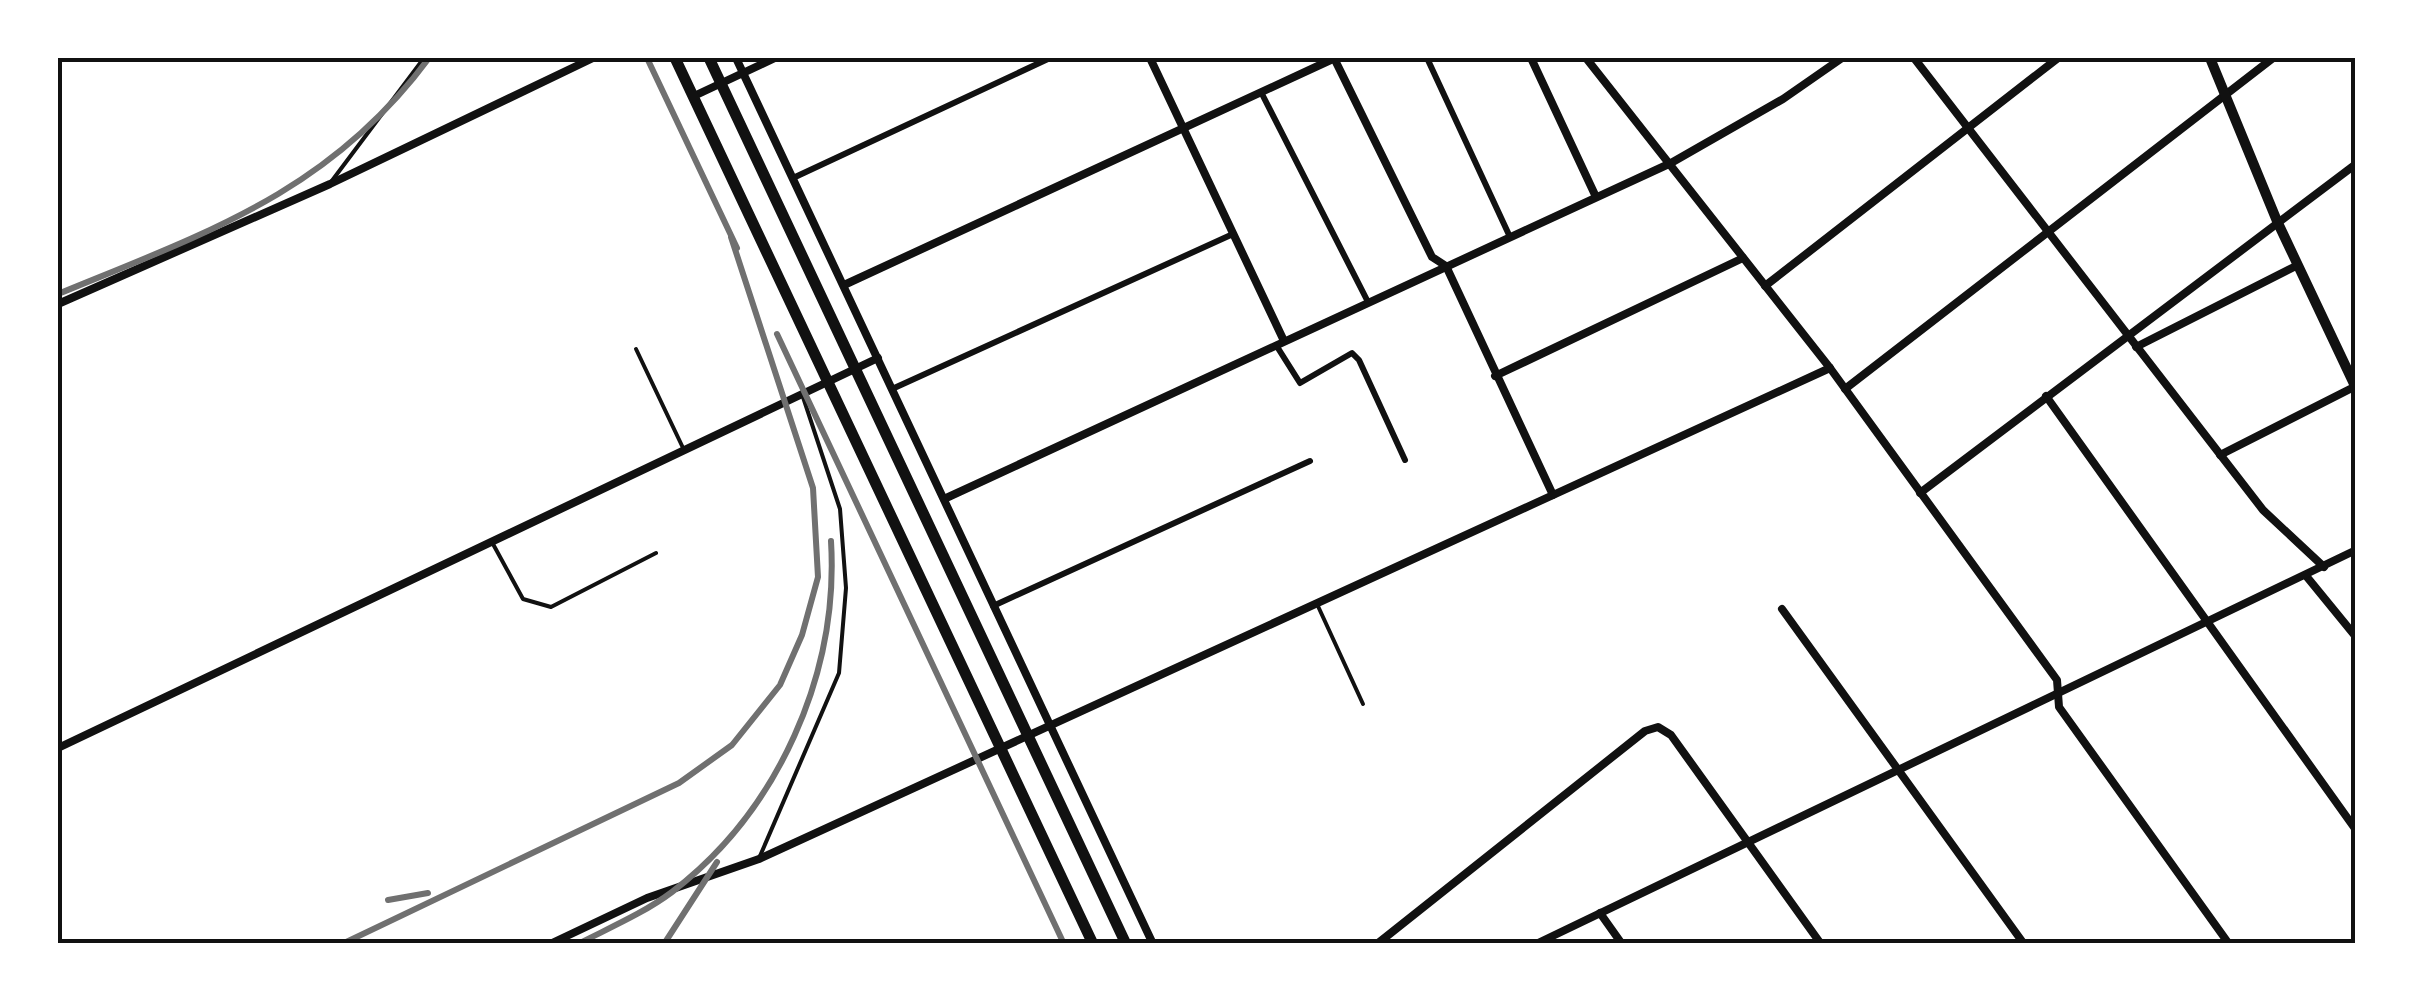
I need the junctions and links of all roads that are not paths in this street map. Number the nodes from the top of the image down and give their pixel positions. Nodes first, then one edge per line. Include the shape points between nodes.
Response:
1 (424, 58) edge
2 (593, 58) edge
3 (675, 58) edge
4 (709, 58) edge
5 (736, 58) edge
6 (775, 58) edge
7 (1050, 58) edge
8 (1150, 58) edge
9 (1334, 58) edge
10 (1426, 58) edge
11 (1531, 58) edge
12 (1586, 58) edge
13 (1842, 58) edge
14 (1914, 58) edge
15 (2058, 58) edge
16 (2210, 58) edge
17 (2273, 58) edge
18 (743, 72) junction
19 (721, 82) junction
20 (1260, 92) junction
21 (2225, 94) junction
22 (694, 96) junction
23 (1183, 128) junction
24 (1969, 129) junction
25 (1671, 162) junction
26 (2356, 164) edge
27 (794, 178) junction
28 (330, 184) junction
29 (1596, 196) junction
30 (2278, 221) junction
31 (2049, 233) junction
32 (1234, 234) junction
33 (1510, 236) junction
34 (1743, 258) junction
35 (2298, 265) junction
36 (1446, 266) junction
37 (844, 286) junction
38 (1765, 286) junction
39 (1368, 302) junction
40 (58, 304) edge
41 (2126, 334) junction
42 (1280, 343) junction
43 (2136, 346) junction
44 (636, 350) dead end
45 (878, 358) junction
46 (856, 368) junction
47 (1830, 368) junction
48 (1495, 376) junction
49 (828, 381) junction
50 (2355, 387) edge
51 (892, 389) junction
52 (1845, 390) junction
53 (802, 394) junction
54 (2046, 396) junction
55 (684, 450) junction
56 (2220, 456) junction
57 (1310, 460) dead end
58 (1404, 460) dead end
59 (1920, 493) junction
60 (1554, 495) junction
61 (944, 499) junction
62 (492, 542) junction
63 (2356, 550) edge
64 (656, 554) dead end
65 (2324, 567) junction
66 (2306, 577) junction
67 (1317, 604) junction
68 (994, 606) junction
69 (1782, 609) dead end
70 (2208, 624) junction
71 (2356, 636) edge
72 (2057, 692) junction
73 (1363, 704) dead end
74 (1050, 727) junction
75 (1029, 736) junction
76 (58, 748) edge
77 (1002, 749) junction
78 (1899, 769) junction
79 (2356, 830) edge
80 (1746, 840) junction
81 (758, 859) junction
82 (1600, 913) junction
83 (550, 944) edge
84 (1093, 944) edge
85 (1126, 944) edge
86 (1152, 944) edge
87 (1376, 944) edge
88 (1536, 944) edge
89 (1622, 944) edge
90 (1821, 944) edge
91 (2024, 944) edge
92 (2229, 944) edge

1 - 28 lane
2 - 28 street
3 - 22 main road
4 - 19 main road
5 - 18 street
6 - 18 street
7 - 27 street
8 - 23 street
9 - 20 street
9 - 36 street via 1432,257
10 - 33 street
11 - 29 street
12 - 25 street
13 - 25 street
14 - 24 street
15 - 24 street
16 - 21 street
17 - 21 street
18 - 19 street
18 - 27 street
19 - 22 street
19 - 46 main road
20 - 23 street
20 - 39 street
21 - 30 street
21 - 31 street
22 - 49 main road
23 - 32 street
23 - 37 street
24 - 31 street
24 - 38 street
25 - 29 street
25 - 34 street
26 - 30 street
27 - 37 street
28 - 40 street
29 - 33 street
30 - 35 street
30 - 41 street
31 - 41 street
31 - 52 street
32 - 42 street
32 - 51 street
33 - 36 street
34 - 38 street
34 - 48 street
35 - 43 street
35 - 50 street
36 - 39 street
36 - 48 street
37 - 45 street
38 - 47 street
39 - 42 street
41 - 43 street
41 - 54 street
42 - 58 street via 1300,383 1352,353 1360,360
42 - 61 street
43 - 56 street
44 - 55 lane
45 - 46 street
45 - 51 street
46 - 49 street
46 - 75 main road
47 - 52 street
47 - 60 street
48 - 60 street
49 - 53 street
49 - 77 main road
50 - 56 street
51 - 61 street
52 - 59 street
53 - 55 street
53 - 81 lane via 840,509 846,588 839,673
54 - 59 street
54 - 70 street
55 - 62 street
56 - 65 street via 2263,510
57 - 68 street
59 - 72 street via 2057,680
60 - 67 street
61 - 68 street
62 - 64 lane via 523,599 551,608
62 - 76 street
63 - 65 street
65 - 66 street
66 - 70 street
66 - 71 street
67 - 73 lane
67 - 74 street
68 - 74 street
69 - 78 street
70 - 72 street
70 - 79 street
72 - 78 street
72 - 92 street via 2059,707
74 - 75 street
74 - 86 street
75 - 77 street
75 - 85 main road
77 - 81 street
77 - 84 main road
78 - 80 street
78 - 91 street
80 - 82 street
80 - 87 street via 1671,734 1658,727
80 - 90 street
81 - 83 street via 648,898
82 - 88 street
82 - 89 street

